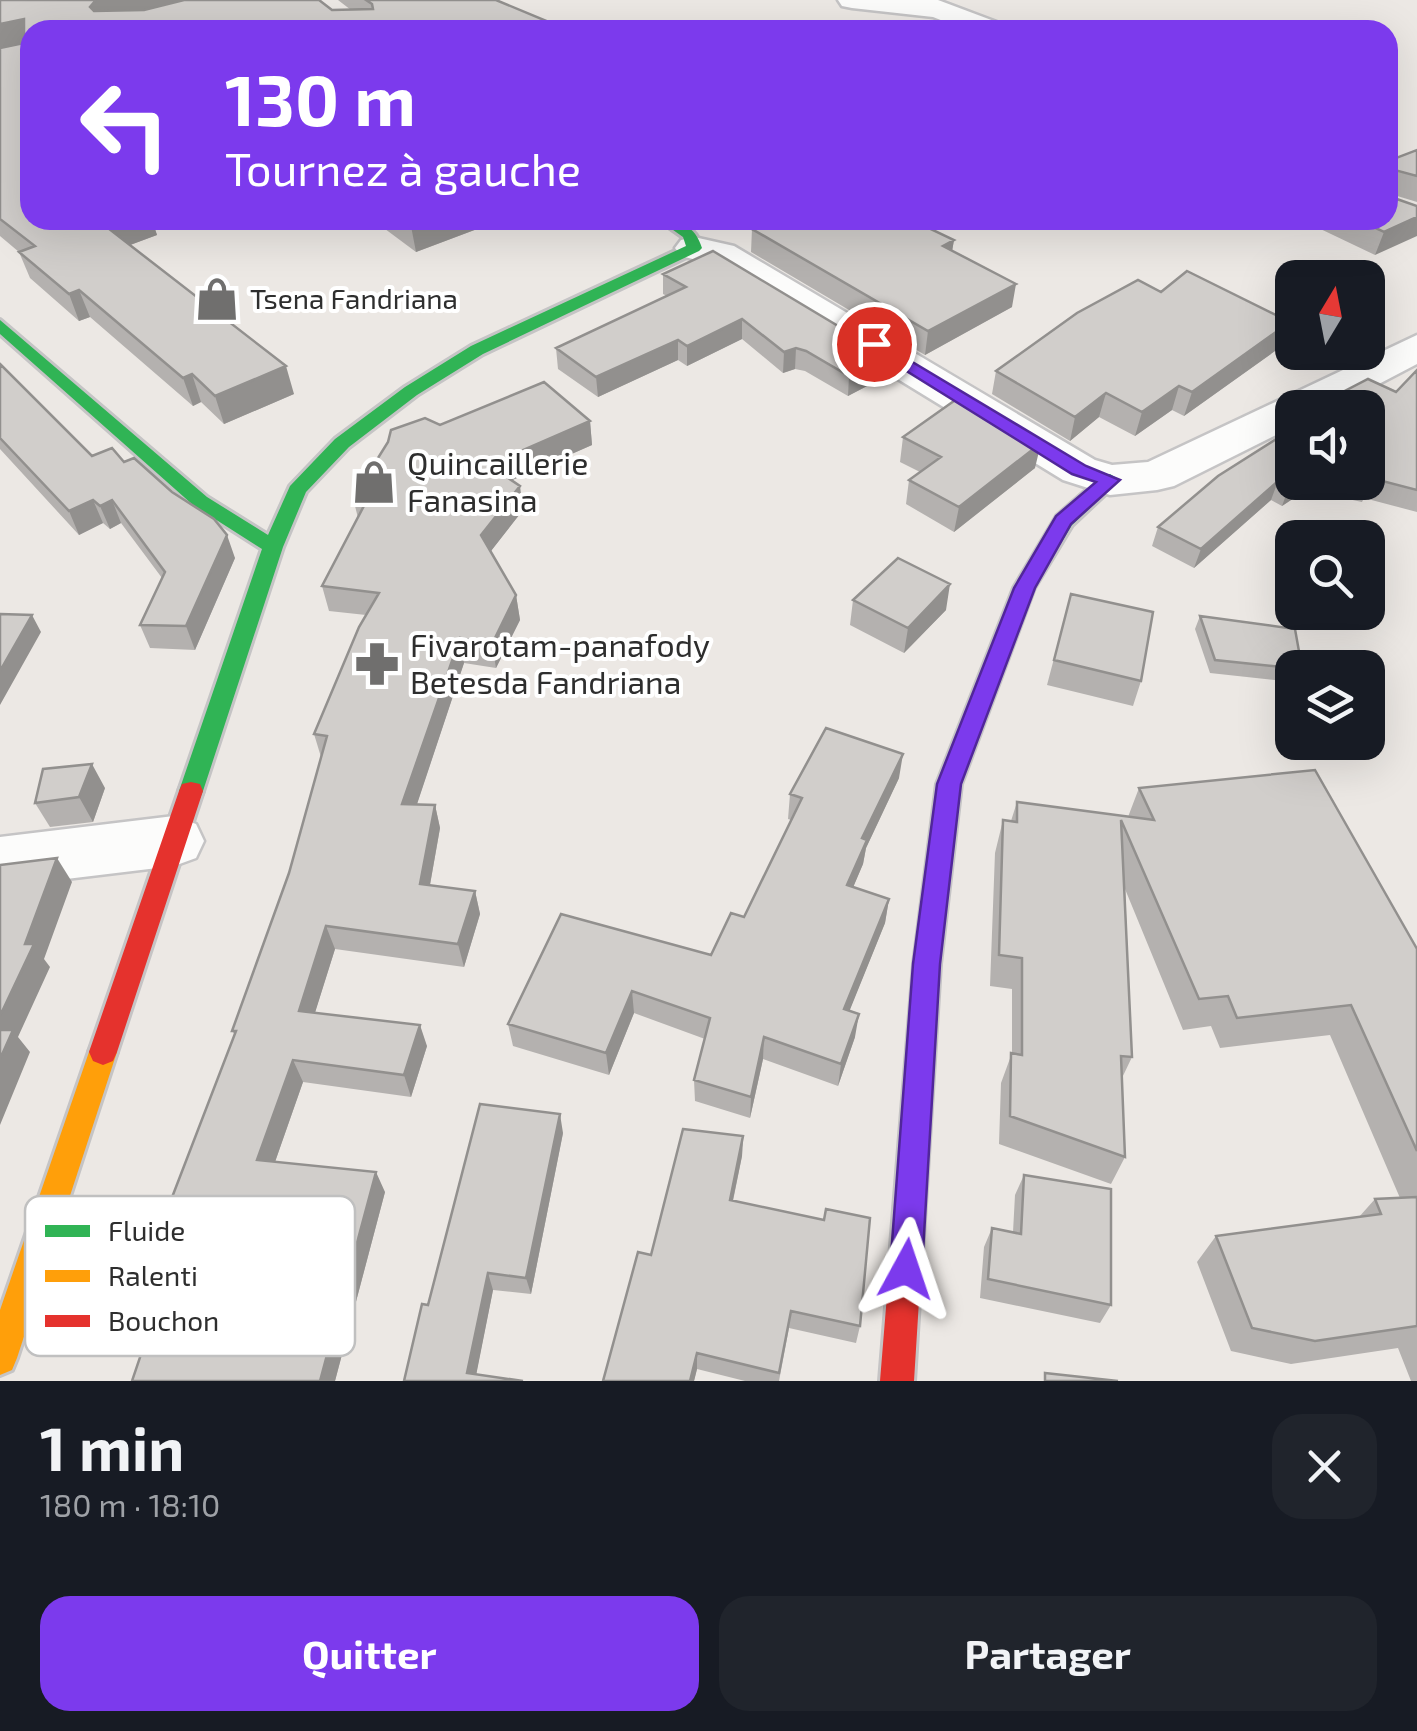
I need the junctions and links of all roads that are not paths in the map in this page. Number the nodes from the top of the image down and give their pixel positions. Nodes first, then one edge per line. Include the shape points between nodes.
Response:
1 (852, 0) edge
2 (966, 20) edge
3 (680, 234) edge
4 (0, 325) edge
5 (1417, 348) edge
6 (1334, 390) edge
7 (1275, 419) edge
8 (1110, 480) junction
9 (273, 547) junction
10 (174, 841) junction
11 (0, 862) edge
12 (55, 1196) edge
13 (25, 1284) edge
14 (0, 1358) edge
15 (898, 1381) edge

1 - 2 street via 938,9
3 - 8 street via 1079,470
3 - 9 street via 477,350 342,443 297,490
4 - 9 street via 200,501
5 - 6 street
7 - 8 street via 1158,476
8 - 15 street via 1064,520 1024,588 949,784 927,964
9 - 10 street
10 - 11 street
10 - 12 street
13 - 14 street

